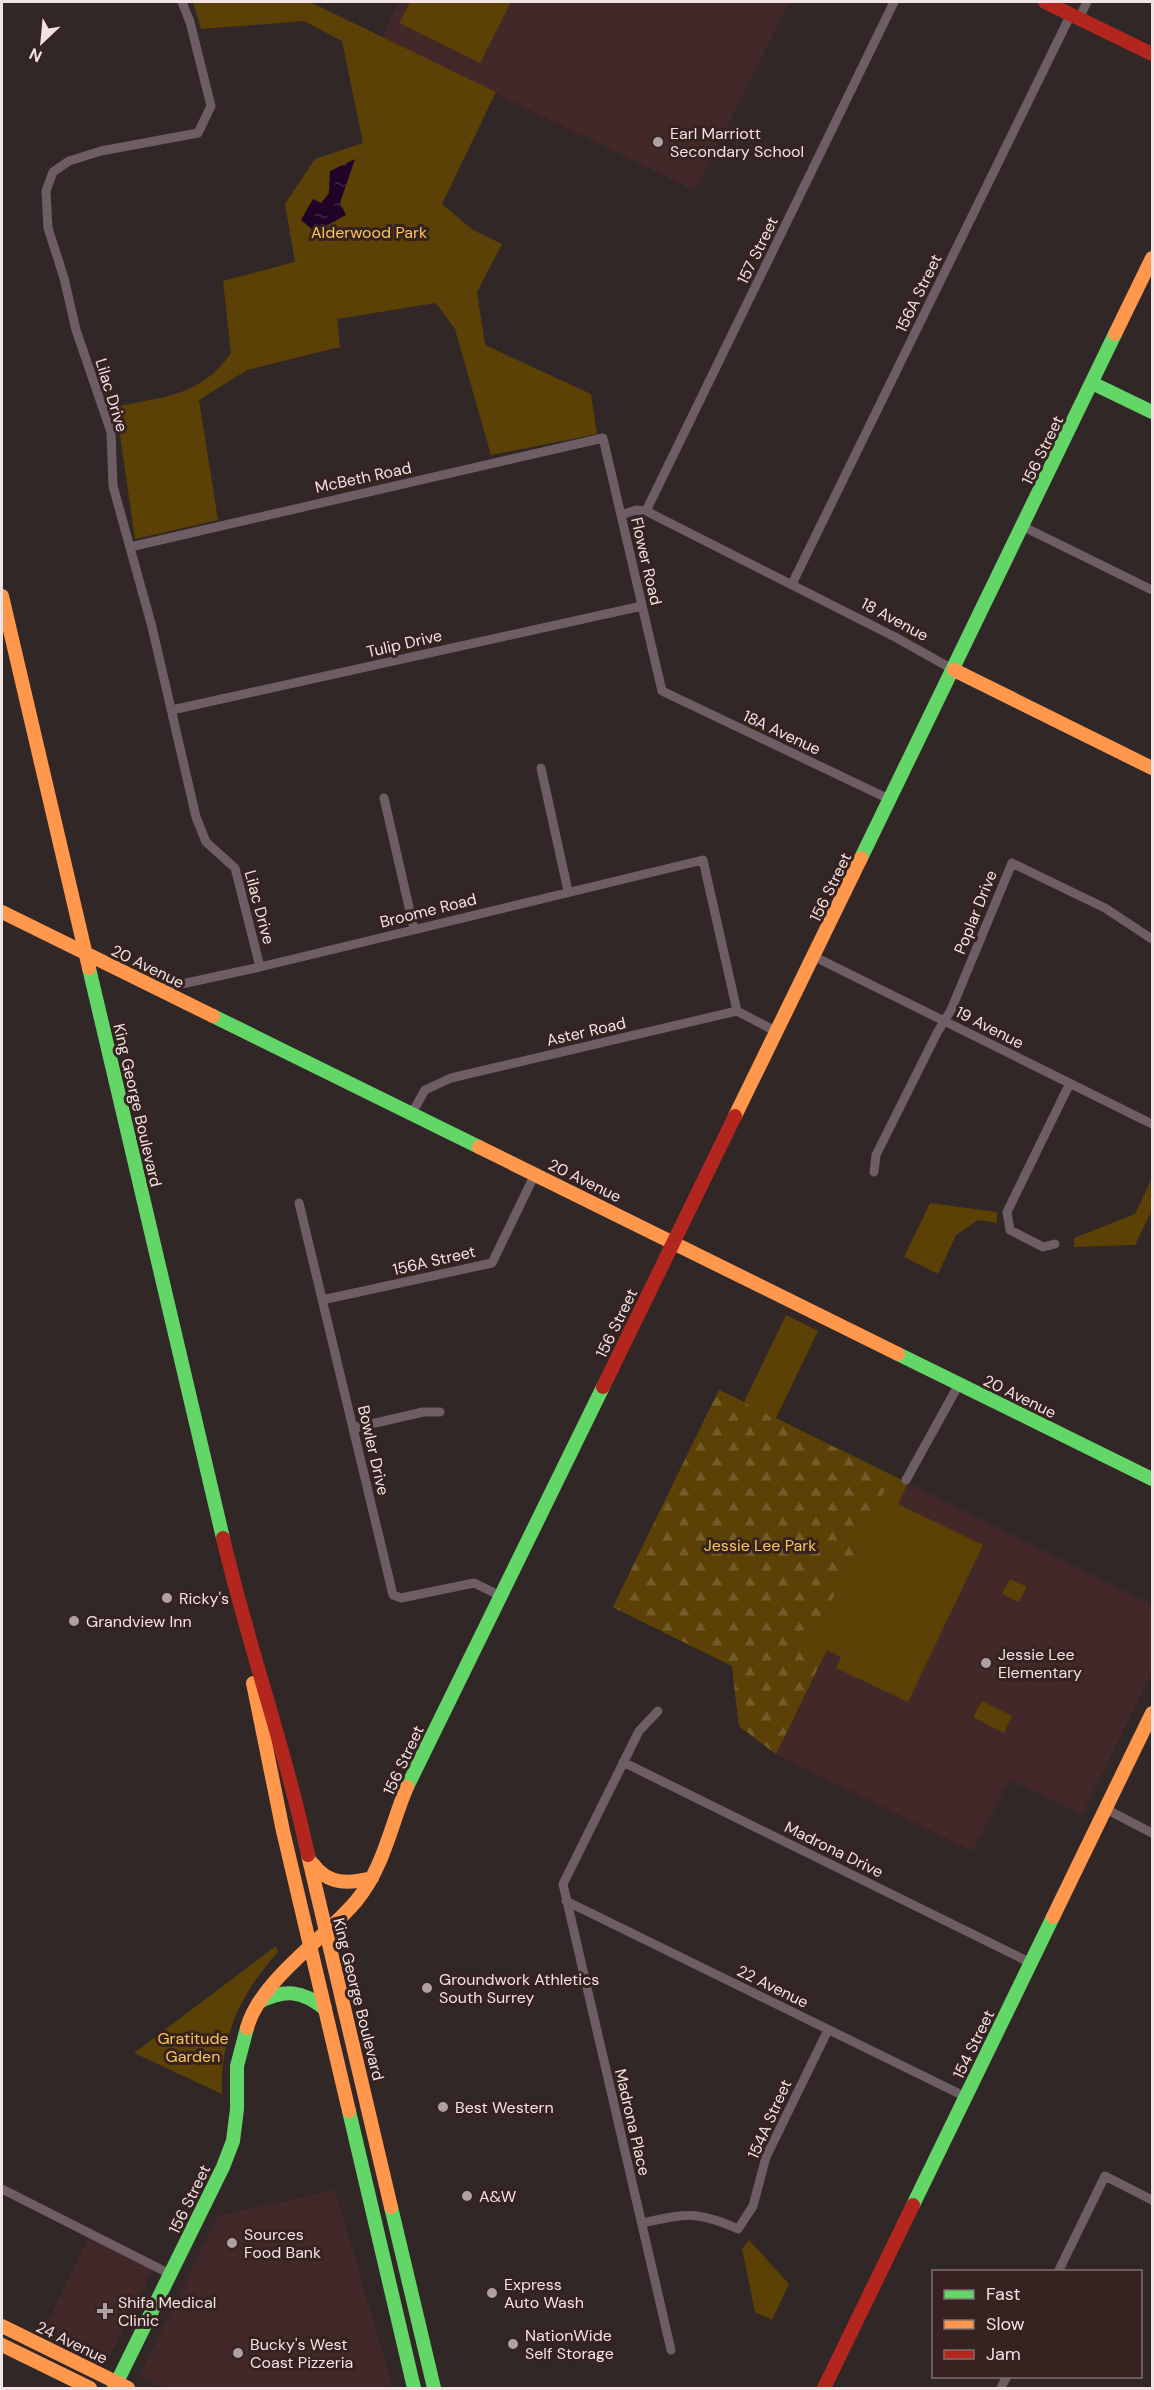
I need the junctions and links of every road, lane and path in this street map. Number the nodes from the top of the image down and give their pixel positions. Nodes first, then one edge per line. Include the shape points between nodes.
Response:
1 (182, 2) edge
2 (894, 2) edge
3 (1045, 2) edge
4 (1087, 2) edge
5 (1075, 16) junction
6 (1152, 54) edge
7 (1152, 258) edge
8 (1092, 383) junction
9 (1152, 412) edge
10 (603, 438) joint
11 (646, 511) junction
12 (621, 515) junction
13 (1024, 527) junction
14 (130, 547) junction
15 (792, 584) junction
16 (1152, 590) edge
17 (2, 596) edge
18 (642, 606) junction
19 (954, 670) junction
20 (662, 691) joint
21 (172, 710) junction
22 (541, 768) dead end
23 (1152, 768) edge
24 (384, 798) dead end
25 (891, 800) junction
26 (568, 891) junction
27 (2, 912) edge
28 (414, 929) junction
29 (1152, 939) edge
30 (86, 954) junction
31 (815, 957) junction
32 (260, 968) junction
33 (159, 989) junction
34 (737, 1011) junction
35 (944, 1021) junction
36 (777, 1032) junction
37 (1070, 1083) junction
38 (412, 1113) junction
39 (1152, 1124) edge
40 (874, 1172) dead end
41 (535, 1174) junction
42 (299, 1203) dead end
43 (673, 1242) junction
44 (1055, 1244) dead end
45 (322, 1300) junction
46 (959, 1384) junction
47 (440, 1412) dead end
48 (354, 1428) junction
49 (1152, 1479) edge
50 (906, 1480) dead end
51 (501, 1596) junction
52 (242, 1621) junction
53 (658, 1711) dead end
54 (1152, 1713) edge
55 (623, 1762) junction
56 (1106, 1809) junction
57 (1152, 1833) edge
58 (311, 1861) junction
59 (372, 1878) junction
60 (566, 1901) junction
61 (326, 1931) junction
62 (310, 1945) junction
63 (1031, 1963) junction
64 (259, 2002) junction
65 (325, 2008) junction
66 (828, 2030) junction
67 (966, 2097) junction
68 (356, 2139) junction
69 (2, 2189) edge
70 (1152, 2200) edge
71 (390, 2202) junction
72 (642, 2223) junction
73 (385, 2262) junction
74 (1058, 2270) edge
75 (170, 2274) junction
76 (3, 2327) edge
77 (423, 2342) junction
78 (2, 2344) edge
79 (671, 2350) dead end
80 (120, 2387) edge
81 (90, 2388) edge
82 (414, 2388) edge
83 (434, 2388) edge
84 (824, 2388) edge

1 - 14 street, Lilac Drive via 211,106 198,133 69,161 53,172 46,191 48,228 76,330 111,432 113,486
2 - 11 street, 157 Street
3 - 5 street
4 - 5 street, 156A Street
5 - 6 street
5 - 15 street, 156A Street
7 - 8 street, 156 Street
8 - 9 street
8 - 13 street, 156 Street
10 - 12 street, Flower Road
10 - 14 street, McBeth Road
11 - 12 street
11 - 15 street, 18 Avenue
12 - 18 street, Flower Road
13 - 16 street
13 - 19 street, 156 Street
14 - 21 street, Lilac Drive
15 - 19 street, 18 Avenue
17 - 30 street, King George Boulevard
18 - 20 street, Flower Road
18 - 21 street, Tulip Drive
19 - 23 street, 18 Avenue
19 - 25 street, 156 Street
20 - 25 street, 18A Avenue
21 - 32 street, Lilac Drive via 196,817 206,842 235,868
22 - 26 street
24 - 28 street
25 - 31 street, 156 Street
26 - 28 street, Broome Road
26 - 34 street, Broome Road via 703,860
27 - 30 street, 20 Avenue
28 - 32 street, Broome Road
29 - 35 street, Poplar Drive via 1105,908 1012,863
30 - 33 street, 20 Avenue
30 - 52 street, King George Boulevard
31 - 35 street, 19 Avenue
31 - 36 street, 156 Street
32 - 33 street, Broome Road
33 - 38 street, 20 Avenue
34 - 36 street
34 - 38 street, Aster Road via 451,1078 425,1090
35 - 37 street, 19 Avenue
35 - 40 street via 876,1155
36 - 43 street, 156 Street
37 - 39 street, 19 Avenue
37 - 44 street via 1007,1212 1011,1230 1043,1247
38 - 41 street, 20 Avenue
41 - 43 street, 20 Avenue
41 - 45 street, 156A Street via 492,1263
42 - 45 street, Bowler Drive
43 - 46 street, 20 Avenue
43 - 51 street, 156 Street
45 - 48 street, Bowler Drive
46 - 49 street, 20 Avenue
46 - 50 street
47 - 48 street via 423,1412
48 - 51 street, Bowler Drive via 393,1595 401,1598 474,1583
51 - 59 street, 156 Street via 410,1780
52 - 58 street, King George Boulevard
52 - 62 street, King George Boulevard via 283,1831
53 - 55 street via 639,1731
54 - 56 street, 154 Street
55 - 60 street via 563,1884
55 - 63 street, Madrona Drive
56 - 57 street
56 - 63 street, 154 Street
58 - 59 street via 324,1877 339,1883
58 - 61 street, King George Boulevard
59 - 61 street, 156 Street via 358,1899
60 - 66 street, 22 Avenue
60 - 72 street, Madrona Place
61 - 62 street, 156 Street
61 - 71 street, King George Boulevard
62 - 64 street, 156 Street
62 - 65 street, King George Boulevard
63 - 67 street, 154 Street
64 - 65 street via 278,1992 300,1992
64 - 75 street, 156 Street via 241,2044 233,2141
65 - 68 street, King George Boulevard
66 - 67 street, 22 Avenue
66 - 72 street, 154A Street via 766,2157 753,2206 738,2229 717,2219 687,2213
67 - 84 street, 154 Street
68 - 71 street via 368,2147 379,2188
68 - 73 street, King George Boulevard
69 - 75 street
70 - 74 street via 1105,2176
71 - 77 street, King George Boulevard
72 - 79 street, Madrona Place
73 - 77 street via 401,2295 412,2337
73 - 82 street, King George Boulevard
75 - 80 street, 156 Street
76 - 80 street, 24 Avenue
77 - 83 street, King George Boulevard
78 - 81 street, 24 Avenue

